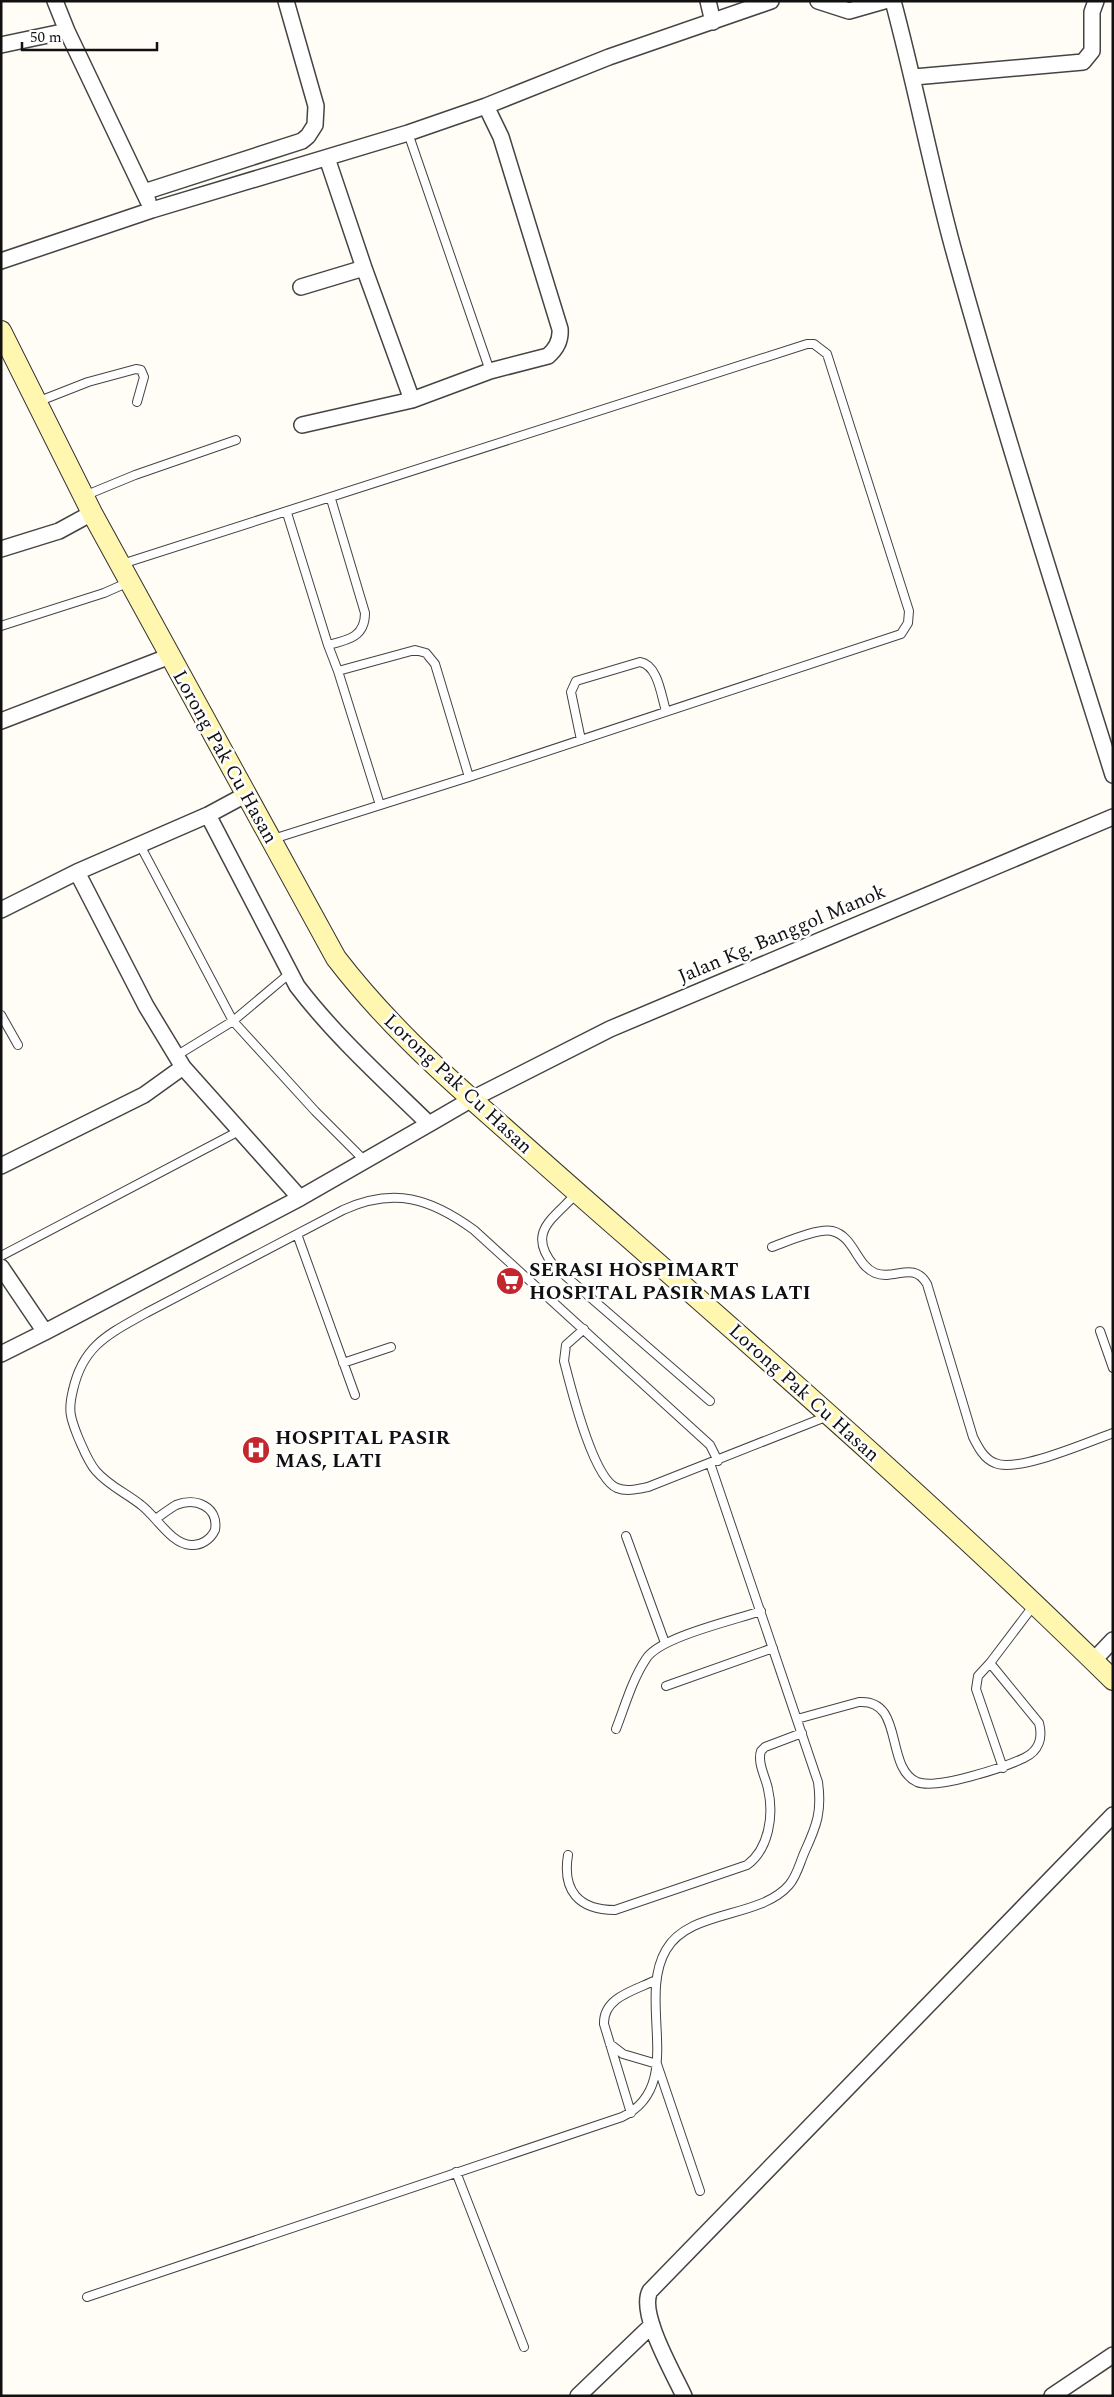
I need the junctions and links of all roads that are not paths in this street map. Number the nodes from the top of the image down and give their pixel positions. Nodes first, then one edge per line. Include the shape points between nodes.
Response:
1 (55, 1) edge
2 (286, 1) edge
3 (708, 1) edge
4 (771, 1) edge
5 (818, 1) edge
6 (884, 1) edge
7 (892, 1) edge
8 (1096, 1) edge
9 (713, 22) junction
10 (67, 31) junction
11 (1, 46) edge
12 (914, 77) junction
13 (486, 106) junction
14 (408, 134) junction
15 (285, 148) junction
16 (327, 158) junction
17 (293, 167) junction
18 (144, 192) junction
19 (152, 210) junction
20 (1, 261) edge
21 (364, 268) junction
22 (301, 287) dead end
23 (1, 331) edge
24 (490, 371) junction
25 (412, 400) junction
26 (37, 402) junction
27 (137, 402) dead end
28 (302, 425) dead end
29 (236, 440) dead end
30 (330, 499) junction
31 (88, 504) junction
32 (287, 513) junction
33 (1, 549) edge
34 (125, 573) junction
35 (1, 626) edge
36 (328, 645) junction
37 (170, 656) junction
38 (338, 672) junction
39 (666, 711) junction
40 (1, 721) edge
41 (581, 740) junction
42 (1113, 774) edge
43 (469, 777) junction
44 (248, 794) junction
45 (380, 805) junction
46 (208, 815) junction
47 (1113, 817) edge
48 (271, 839) junction
49 (140, 845) junction
50 (77, 872) junction
51 (1, 910) edge
52 (290, 974) junction
53 (1, 1015) edge
54 (233, 1021) junction
55 (18, 1045) dead end
56 (179, 1061) junction
57 (472, 1099) junction
58 (429, 1124) junction
59 (241, 1130) junction
60 (364, 1161) junction
61 (1, 1166) edge
62 (577, 1192) junction
63 (300, 1198) junction
64 (297, 1234) junction
65 (772, 1247) dead end
66 (1, 1256) edge
67 (1, 1267) edge
68 (584, 1329) junction
69 (1100, 1331) dead end
70 (45, 1332) junction
71 (391, 1347) dead end
72 (1, 1354) edge
73 (343, 1363) junction
74 (1113, 1368) edge
75 (355, 1395) dead end
76 (710, 1401) dead end
77 (830, 1415) junction
78 (1113, 1433) edge
79 (718, 1460) junction
80 (710, 1463) junction
81 (156, 1518) junction
82 (626, 1536) dead end
83 (1034, 1605) junction
84 (761, 1611) junction
85 (1113, 1640) edge
86 (665, 1643) junction
87 (773, 1648) junction
88 (1094, 1661) junction
89 (990, 1663) junction
90 (1113, 1680) edge
91 (666, 1686) dead end
92 (797, 1719) junction
93 (616, 1729) dead end
94 (802, 1733) junction
95 (1003, 1768) junction
96 (1113, 1815) edge
97 (568, 1856) dead end
98 (656, 1980) junction
99 (610, 2044) junction
100 (657, 2064) junction
101 (631, 2113) junction
102 (456, 2172) junction
103 (700, 2192) dead end
104 (87, 2297) dead end
105 (652, 2325) junction
106 (524, 2347) dead end
107 (1113, 2355) edge
108 (578, 2396) edge
109 (684, 2396) edge
110 (1052, 2396) edge

1 - 10 street
2 - 15 street via 317,117 308,136
3 - 9 street
4 - 9 street
5 - 6 street via 849,11
7 - 12 street
8 - 12 street via 1092,12 1092,51 1079,64
9 - 13 street via 609,56
10 - 11 street
10 - 18 street
12 - 42 street via 953,246 1045,563
13 - 14 street
13 - 24 street via 501,137 560,334 548,356
14 - 16 street
14 - 24 lane
15 - 17 street
15 - 18 street
16 - 17 street
16 - 21 street
17 - 19 street
18 - 19 street
19 - 20 street
21 - 22 street
21 - 25 street
23 - 26 street, Lorong Pak Cu Hasan
24 - 25 street
25 - 28 street
26 - 27 lane via 88,382 136,369 141,370 144,377
26 - 31 street, Lorong Pak Cu Hasan
29 - 31 lane via 135,474
30 - 32 lane
30 - 36 lane via 366,613 357,635
30 - 39 lane via 807,344 821,348 831,363 909,611 908,623 901,634
31 - 33 street via 59,531
31 - 34 street, Lorong Pak Cu Hasan
32 - 34 lane
32 - 36 lane
34 - 35 lane via 104,593
34 - 37 street, Lorong Pak Cu Hasan
36 - 38 lane
37 - 40 street
37 - 44 street, Lorong Pak Cu Hasan
38 - 43 lane via 415,650 426,653 435,664
38 - 45 lane
39 - 41 lane
39 - 41 lane via 652,669 646,663 640,662 576,682 571,692
41 - 43 lane
43 - 45 lane
44 - 46 street
44 - 48 street, Lorong Pak Cu Hasan
45 - 48 lane
46 - 49 street
46 - 52 street
47 - 57 street, Jalan Kg. Banggol Manok via 610,1029
48 - 57 street, Lorong Pak Cu Hasan via 336,958 396,1029
49 - 50 street
49 - 54 lane
50 - 51 street
50 - 56 street via 146,1006
52 - 54 lane
52 - 58 street via 311,1004
53 - 55 lane
54 - 56 lane
54 - 60 lane
56 - 59 street
56 - 61 street via 144,1095
57 - 58 street, Jalan Kg. Banggol Manok
57 - 62 street, Lorong Pak Cu Hasan
58 - 60 street, Jalan Kg. Banggol Manok
59 - 63 street
59 - 66 lane
60 - 63 street, Jalan Kg. Banggol Manok
62 - 76 lane via 542,1232 545,1253 554,1266
62 - 77 street, Lorong Pak Cu Hasan
63 - 70 street, Jalan Kg. Banggol Manok
64 - 68 lane via 364,1201 398,1197 426,1203 453,1215 474,1230
64 - 73 lane
64 - 81 lane via 118,1330 99,1343 77,1372 68,1406 94,1470
65 - 78 lane via 833,1231 848,1241 865,1267 875,1272 921,1275 928,1284 973,1437 979,1449 994,1463 1015,1466
67 - 70 street
68 - 79 lane via 710,1445
68 - 80 lane via 566,1345 564,1361 595,1463 608,1482 616,1488 635,1490
69 - 74 lane
70 - 72 street, Jalan Kg. Banggol Manok
71 - 73 lane
73 - 75 lane
77 - 79 lane
77 - 83 street, Lorong Pak Cu Hasan
79 - 80 lane
80 - 84 lane
81 - 81 lane via 180,1542 190,1545 208,1540 215,1530 215,1516 204,1504 178,1505
82 - 86 lane
83 - 88 street, Lorong Pak Cu Hasan
83 - 89 lane
84 - 86 lane
84 - 87 lane
85 - 88 street
86 - 93 lane via 646,1658
87 - 91 lane
87 - 92 lane
88 - 90 street, Lorong Pak Cu Hasan
89 - 95 lane via 978,1676 976,1689
89 - 95 lane via 1039,1723 1042,1732 1037,1747 1030,1755
92 - 94 lane
92 - 95 lane via 859,1702 880,1707 887,1717 903,1767 911,1778 924,1784 947,1782
94 - 97 lane via 761,1751 760,1759 769,1790 770,1818 762,1851 747,1865 615,1910 597,1910 573,1894 568,1885
94 - 98 lane via 818,1782 820,1808 818,1823 794,1877 787,1887 765,1901 684,1932 666,1950
96 - 105 street via 653,2287 647,2298
98 - 99 lane via 618,1998 607,2007 604,2024
98 - 100 lane
99 - 100 lane via 623,2054
99 - 101 lane
100 - 101 lane via 649,2093
100 - 103 lane
101 - 102 lane
102 - 104 lane
102 - 106 lane
105 - 108 street
105 - 109 street
107 - 110 street

